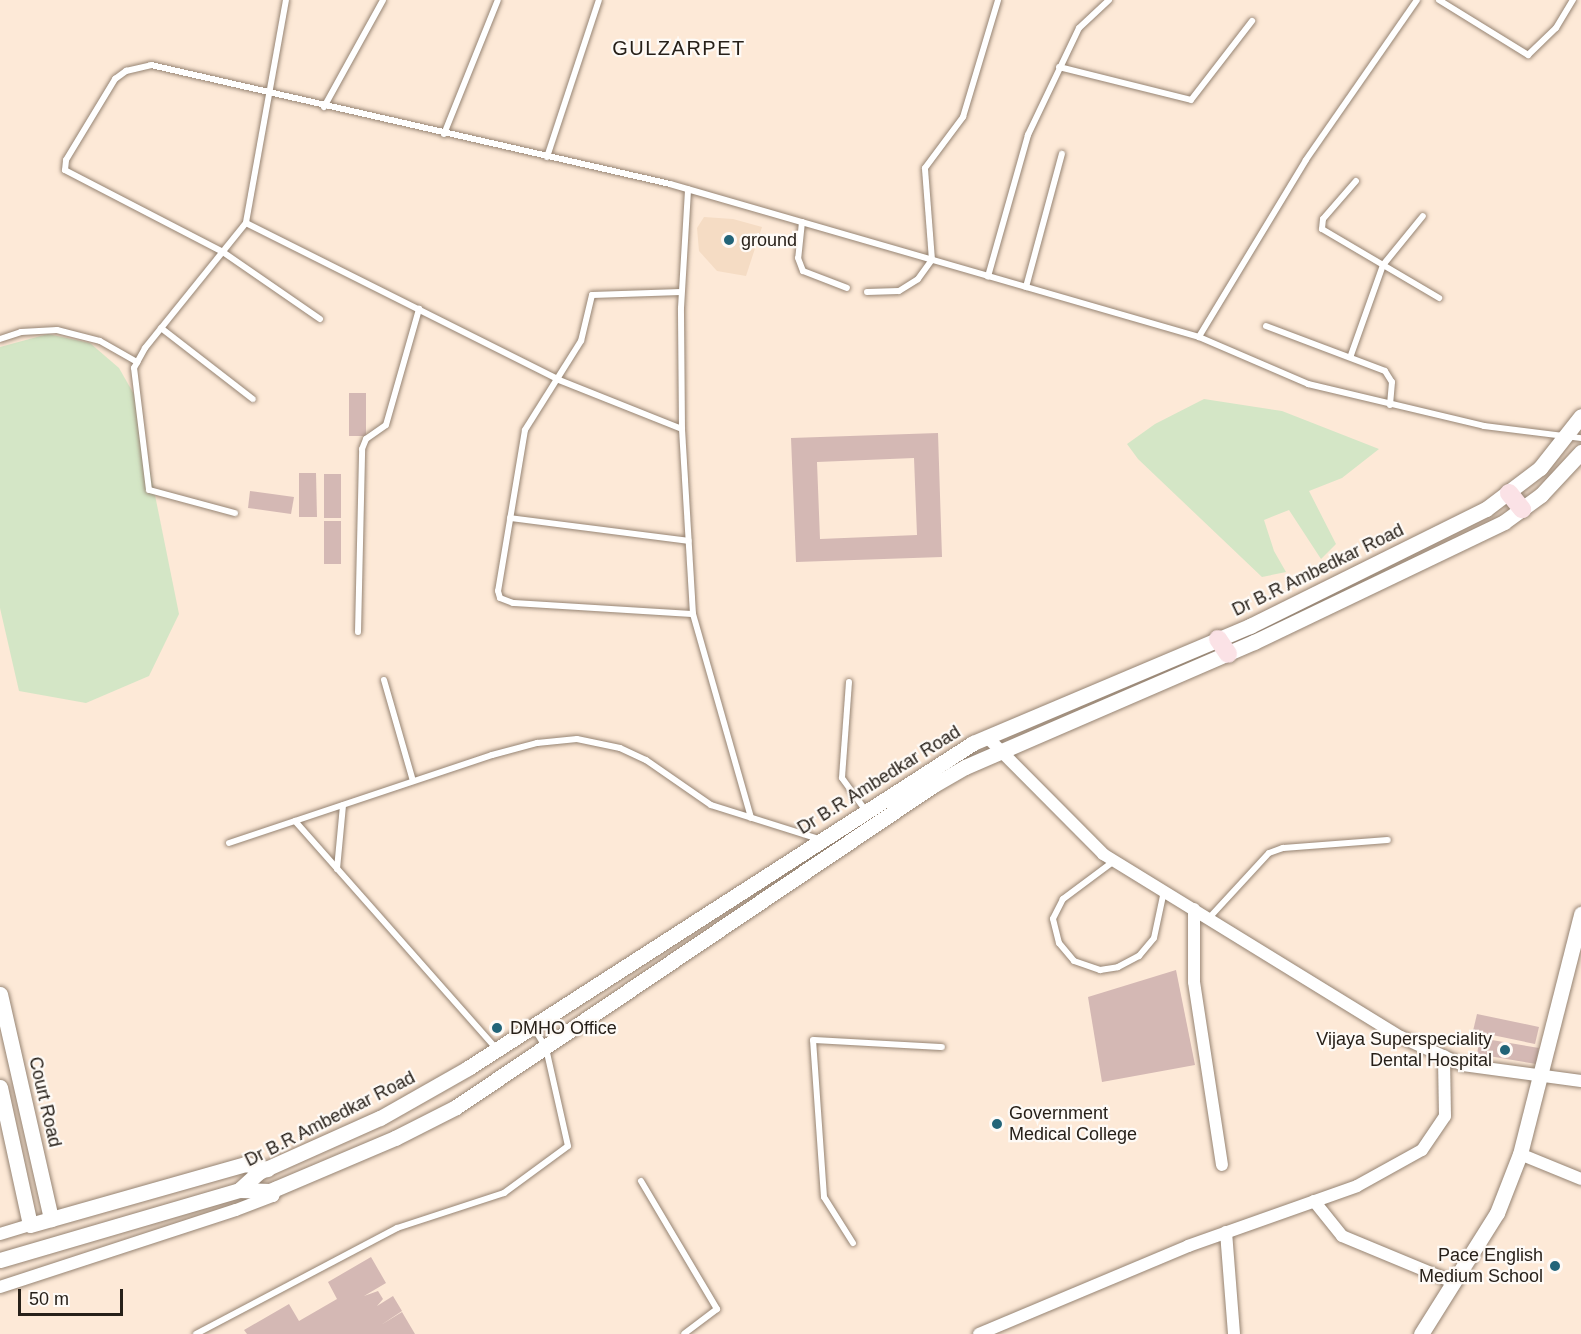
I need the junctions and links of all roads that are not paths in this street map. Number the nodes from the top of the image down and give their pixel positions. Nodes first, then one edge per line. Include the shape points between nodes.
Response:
1 (286, 0) edge
2 (383, 0) edge
3 (498, 0) edge
4 (599, 0) edge
5 (998, 0) edge
6 (1109, 0) edge
7 (1417, 0) edge
8 (1439, 0) edge
9 (1573, 0) edge
10 (1252, 21) dead end
11 (1059, 67) junction
12 (270, 93) junction
13 (324, 107) junction
14 (444, 134) junction
15 (1062, 154) dead end
16 (547, 157) junction
17 (1356, 181) dead end
18 (688, 189) junction
19 (1423, 216) dead end
20 (802, 222) junction
21 (246, 224) junction
22 (223, 252) junction
23 (932, 260) junction
24 (1383, 265) junction
25 (988, 276) junction
26 (1026, 287) junction
27 (846, 288) dead end
28 (681, 292) junction
29 (867, 292) dead end
30 (1440, 298) dead end
31 (419, 309) junction
32 (320, 319) dead end
33 (1266, 326) dead end
34 (162, 328) junction
35 (1199, 337) junction
36 (0, 339) edge
37 (1351, 355) junction
38 (137, 362) junction
39 (559, 380) junction
40 (253, 399) dead end
41 (1390, 405) junction
42 (1581, 416) edge
43 (682, 429) junction
44 (1563, 436) junction
45 (1581, 438) edge
46 (1581, 452) edge
47 (1509, 494) junction
48 (1522, 509) junction
49 (235, 513) dead end
50 (510, 518) junction
51 (689, 541) junction
52 (693, 614) junction
53 (358, 632) dead end
54 (1223, 646) junction
55 (384, 680) dead end
56 (849, 682) dead end
57 (987, 737) junction
58 (1001, 752) junction
59 (413, 781) junction
60 (343, 805) junction
61 (865, 810) junction
62 (752, 818) junction
63 (295, 821) junction
64 (820, 839) junction
65 (1388, 840) dead end
66 (230, 843) dead end
67 (833, 851) junction
68 (1114, 861) junction
69 (337, 869) junction
70 (1164, 891) junction
71 (1194, 909) junction
72 (1581, 914) edge
73 (1209, 918) junction
74 (1576, 949) edge
75 (0, 994) edge
76 (532, 1025) junction
77 (942, 1047) dead end
78 (546, 1048) junction
79 (497, 1049) junction
80 (1444, 1056) junction
81 (1541, 1075) junction
82 (1581, 1081) edge
83 (0, 1087) edge
84 (1520, 1154) junction
85 (1222, 1165) dead end
86 (267, 1169) junction
87 (1581, 1179) edge
88 (641, 1181) dead end
89 (276, 1188) junction
90 (233, 1192) junction
91 (1314, 1201) junction
92 (51, 1219) junction
93 (30, 1225) junction
94 (1226, 1232) junction
95 (0, 1234) edge
96 (853, 1243) dead end
97 (0, 1260) edge
98 (1453, 1282) junction
99 (0, 1287) edge
100 (196, 1334) edge
101 (684, 1334) edge
102 (979, 1334) edge
103 (1234, 1334) edge
104 (1421, 1334) edge

1 - 12 lane
2 - 13 lane
3 - 14 lane
4 - 16 lane
5 - 23 lane via 963,117 925,168
6 - 11 lane via 1079,28
7 - 35 lane via 1306,160
8 - 9 lane via 1528,55 1556,28
10 - 11 lane via 1191,100
11 - 25 lane via 1028,135
12 - 13 lane
12 - 21 lane
12 - 22 lane via 151,65 135,67 115,79 64,165 70,174
13 - 14 lane
14 - 16 lane
15 - 26 lane
16 - 18 lane
17 - 24 lane via 1323,219 1322,229
18 - 20 lane
18 - 28 lane
19 - 24 lane
20 - 23 lane
20 - 27 lane via 798,258 803,271
21 - 22 lane
21 - 31 lane
22 - 32 lane
22 - 34 lane
23 - 25 lane
23 - 29 lane via 918,279 899,291
24 - 30 lane
24 - 37 lane
25 - 26 lane
26 - 35 lane
28 - 39 lane via 592,295 581,341
28 - 43 lane
31 - 39 lane
31 - 53 lane via 386,425 366,439 362,449
33 - 37 lane
34 - 38 lane
34 - 40 lane
35 - 41 lane via 1308,384
36 - 38 lane via 21,332 57,330 100,341
37 - 41 lane via 1385,371 1392,382
38 - 49 lane via 134,368 149,490
39 - 43 lane
39 - 50 lane via 525,430
41 - 44 lane via 1496,428
42 - 44 street, Dr B.R Ambedkar Road
43 - 51 lane
44 - 45 lane
44 - 47 street, Dr B.R Ambedkar Road via 1540,468
46 - 48 street, Dr B.R Ambedkar Road
47 - 48 main road
47 - 54 street, Dr B.R Ambedkar Road
48 - 54 street, Dr B.R Ambedkar Road
50 - 51 lane
50 - 52 lane via 498,591 504,602
51 - 52 lane
52 - 62 lane
54 - 57 street, Dr B.R Ambedkar Road
54 - 58 street, Dr B.R Ambedkar Road
55 - 59 lane
56 - 61 lane via 842,778
57 - 58 street
57 - 61 street, Dr B.R Ambedkar Road
58 - 67 street, Dr B.R Ambedkar Road via 932,786
58 - 68 street
59 - 60 lane
59 - 62 lane via 537,743 577,739 620,748 646,760 705,802
60 - 63 lane
60 - 69 lane
61 - 64 street, Dr B.R Ambedkar Road
62 - 64 lane
63 - 66 lane
63 - 69 lane
64 - 67 lane
64 - 76 street, Dr B.R Ambedkar Road
65 - 73 lane via 1283,848 1269,853
67 - 78 street, Dr B.R Ambedkar Road
68 - 70 street
68 - 70 lane via 1063,899 1053,919 1059,943 1074,961 1100,970 1118,967 1139,956 1154,938
69 - 79 lane
70 - 71 street
71 - 73 street
71 - 85 street via 1194,982
72 - 74 street
73 - 80 street via 1401,1037
74 - 81 street
75 - 92 street, Court Road
76 - 78 lane
76 - 79 street, Dr B.R Ambedkar Road
77 - 96 lane via 813,1040 824,1197
78 - 89 street, Dr B.R Ambedkar Road via 446,1112
78 - 100 lane via 568,1146 504,1193 398,1228
79 - 86 street, Dr B.R Ambedkar Road via 380,1118
80 - 81 street via 1463,1065
80 - 91 street via 1445,1116 1422,1150 1357,1186
81 - 82 street
81 - 84 street
83 - 93 street
84 - 87 street
84 - 98 street via 1497,1213
86 - 90 street, Dr B.R Ambedkar Road
86 - 92 street via 245,1164
88 - 101 lane via 717,1309
89 - 90 street, Dr B.R Ambedkar Road
89 - 99 street via 273,1196 236,1210
90 - 97 street, Dr B.R Ambedkar Road
91 - 94 street
91 - 98 street via 1342,1236
92 - 93 street
93 - 95 street
94 - 102 street
94 - 103 street
98 - 104 street

